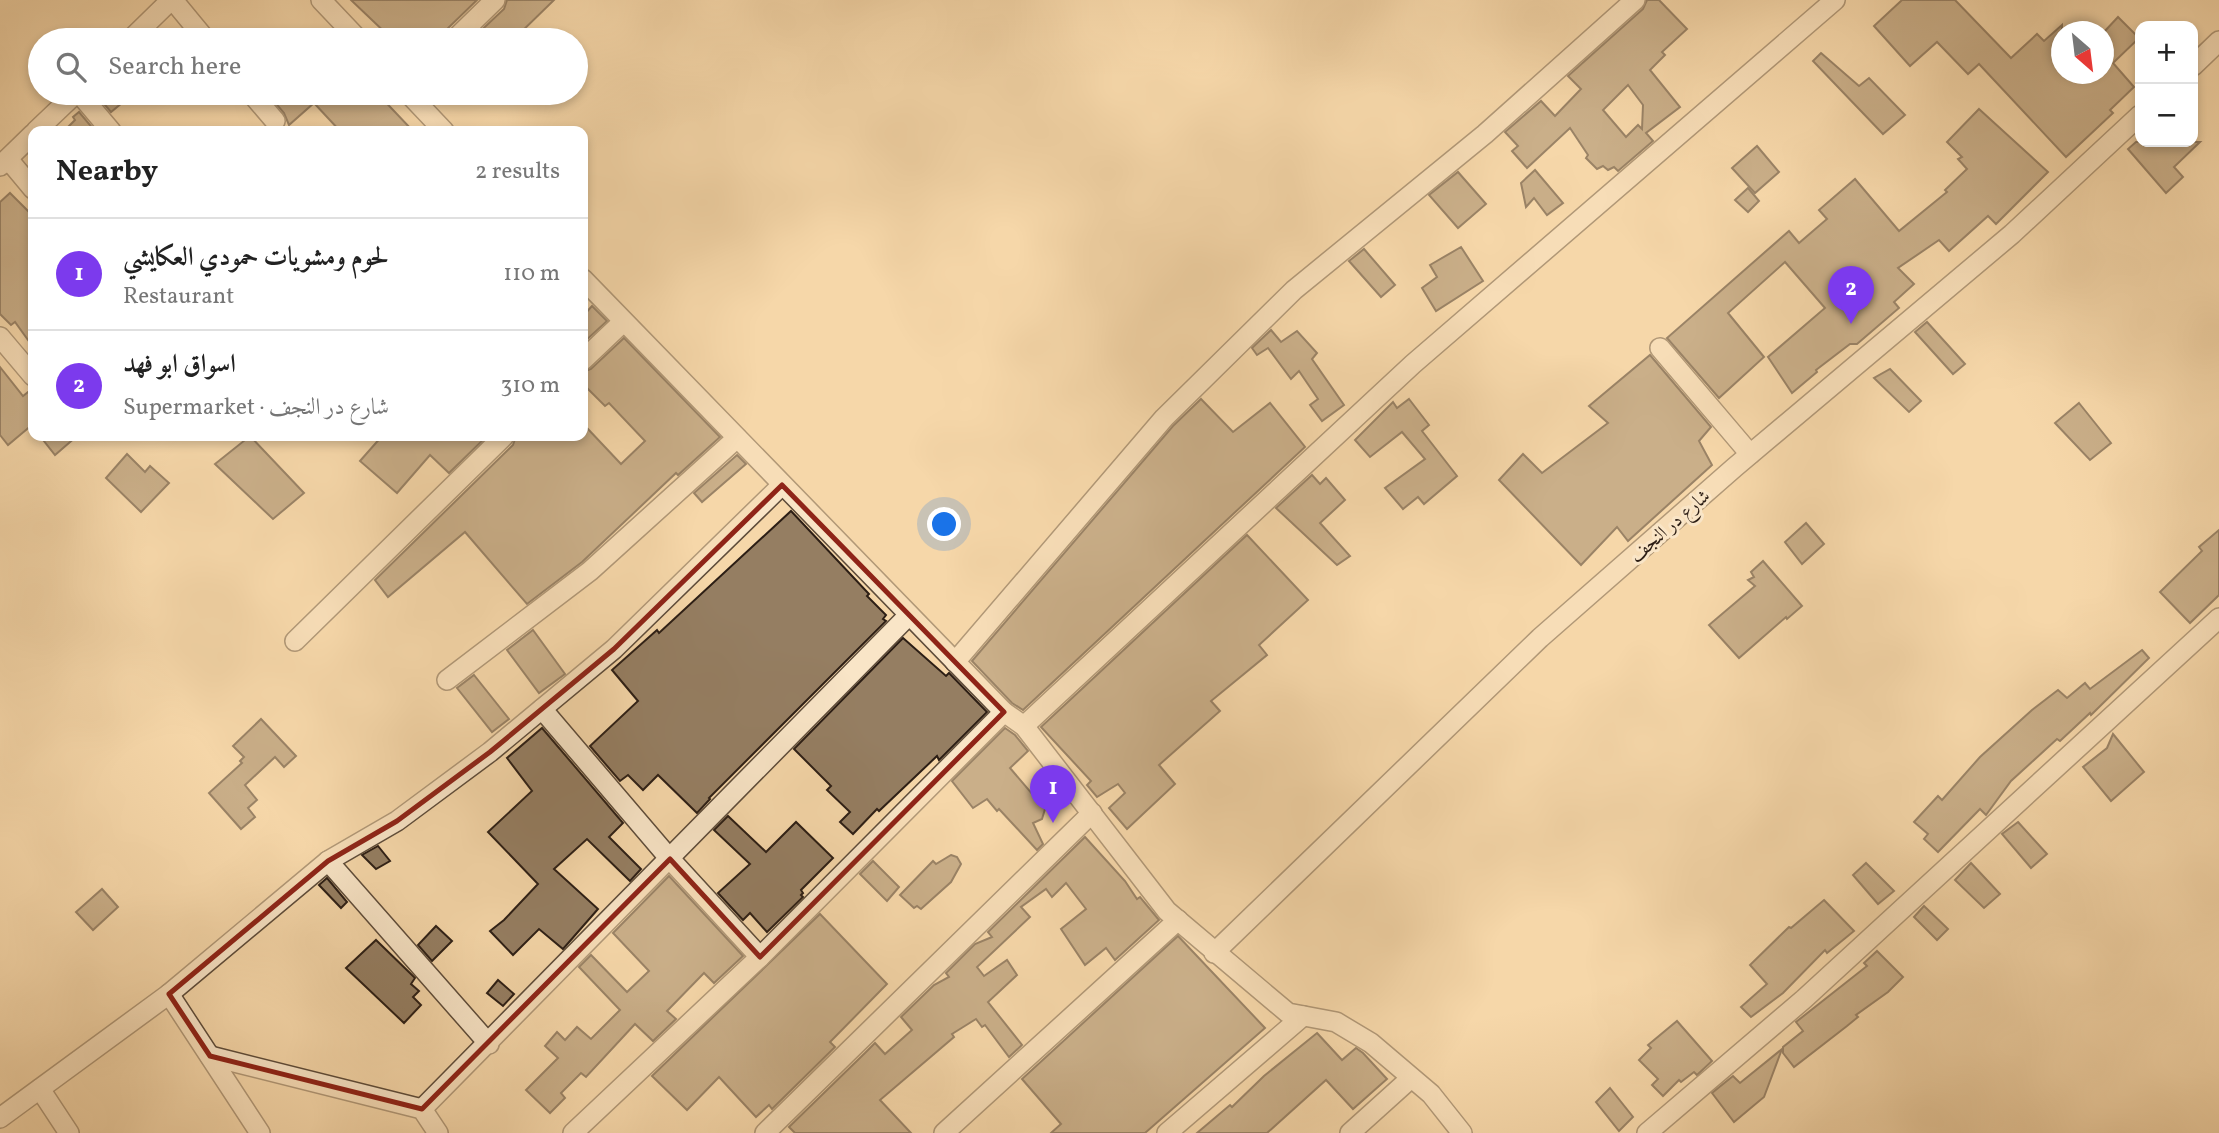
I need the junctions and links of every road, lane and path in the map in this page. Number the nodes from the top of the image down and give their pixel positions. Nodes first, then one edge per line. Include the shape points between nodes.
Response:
1 (172, 0) edge
2 (495, 0) edge
3 (1635, 0) edge
4 (1835, 0) edge
5 (326, 2) edge
6 (143, 28) edge
7 (196, 28) edge
8 (349, 28) edge
9 (466, 28) edge
10 (2219, 41) edge
11 (2198, 61) edge
12 (64, 105) edge
13 (88, 105) edge
14 (261, 105) edge
15 (419, 105) edge
16 (2135, 120) edge
17 (275, 121) dead end
18 (42, 126) edge
19 (107, 126) edge
20 (439, 126) edge
21 (28, 140) edge
22 (4, 163) edge
23 (28, 185) edge
24 (588, 284) edge
25 (623, 322) junction
26 (0, 337) edge
27 (1660, 348) dead end
28 (588, 355) edge
29 (28, 370) edge
30 (737, 438) junction
31 (499, 441) edge
32 (1750, 454) junction
33 (782, 485) junction
34 (909, 615) junction
35 (2219, 618) edge
36 (295, 641) dead end
37 (955, 662) junction
38 (447, 680) dead end
39 (542, 709) junction
40 (1004, 712) junction
41 (1024, 726) junction
42 (1092, 813) junction
43 (670, 859) junction
44 (328, 861) junction
45 (1178, 920) junction
46 (1214, 953) junction
47 (760, 957) junction
48 (169, 993) junction
49 (1303, 1016) junction
50 (489, 1044) junction
51 (210, 1056) junction
52 (1412, 1078) junction
53 (40, 1089) junction
54 (422, 1110) junction
55 (0, 1118) edge
56 (69, 1133) edge
57 (260, 1133) edge
58 (438, 1133) edge
59 (573, 1133) edge
60 (765, 1133) edge
61 (944, 1133) edge
62 (1167, 1133) edge
63 (1350, 1133) edge
64 (1461, 1133) edge
65 (1647, 1133) edge

1 - 6 street
1 - 7 street
2 - 9 street
3 - 37 street via 1485,134 1294,290 1164,418
4 - 41 street via 1413,364
5 - 8 street
10 - 11 street
12 - 18 street
13 - 19 street
14 - 17 street
15 - 20 street
16 - 32 street, شارع در النجف via 2012,234
21 - 22 street
22 - 23 street
24 - 25 street
25 - 28 street
25 - 30 street
26 - 29 street
27 - 32 street
30 - 33 street
30 - 38 street via 590,571
31 - 36 street
32 - 46 street, شارع در النجف via 1540,638
33 - 34 street
33 - 39 street via 614,649
34 - 37 street
34 - 43 street
35 - 65 street via 1804,999
37 - 40 street
39 - 43 street
39 - 44 street via 397,821
40 - 41 street
40 - 47 street
41 - 42 street
42 - 45 street
42 - 60 street
43 - 47 street
43 - 50 street
44 - 48 street
44 - 50 street
45 - 46 street
45 - 61 street
46 - 49 street via 1288,1013
47 - 59 street
48 - 51 street
48 - 53 street
49 - 52 street via 1336,1022 1371,1043
49 - 62 street
50 - 54 street
51 - 54 street
51 - 57 street
52 - 63 street
52 - 64 street via 1431,1094
53 - 55 street
53 - 56 street
54 - 58 street

